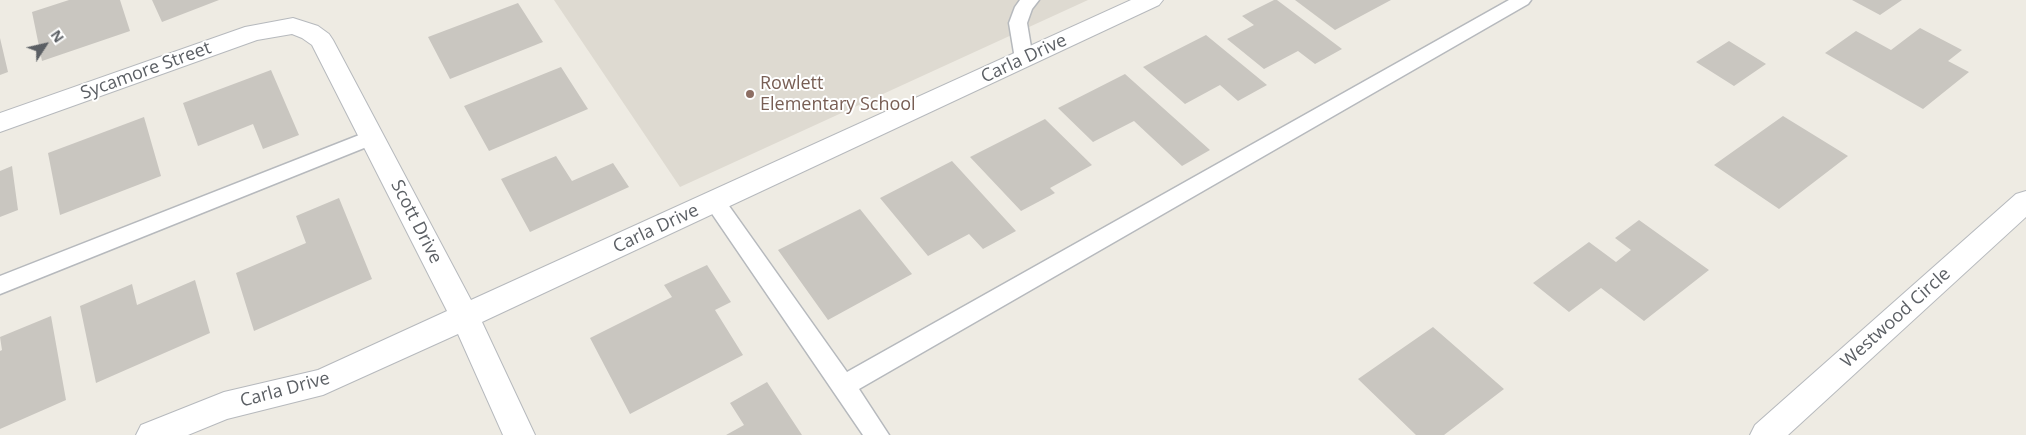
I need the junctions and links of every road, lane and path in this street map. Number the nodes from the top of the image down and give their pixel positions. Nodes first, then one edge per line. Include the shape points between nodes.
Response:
1 (1030, 0) edge
2 (1151, 0) edge
3 (1522, 0) edge
4 (294, 26) joint
5 (1024, 59) junction
6 (0, 123) edge
7 (372, 137) junction
8 (2026, 201) edge
9 (715, 202) junction
10 (0, 285) edge
11 (465, 317) junction
12 (843, 386) junction
13 (152, 435) edge
14 (519, 435) edge
15 (878, 435) edge
16 (1766, 435) edge

1 - 5 lane via 1018,24
2 - 5 street, Carla Drive
3 - 12 lane
4 - 6 street, Sycamore Street via 253,33
4 - 7 street, Scott Drive via 321,40
5 - 9 street, Carla Drive
7 - 10 lane
7 - 11 street, Scott Drive
8 - 16 street, Westwood Circle
9 - 11 street, Carla Drive
9 - 12 lane
11 - 13 street, Carla Drive via 324,382 224,406
11 - 14 street, Scott Drive
12 - 15 lane

